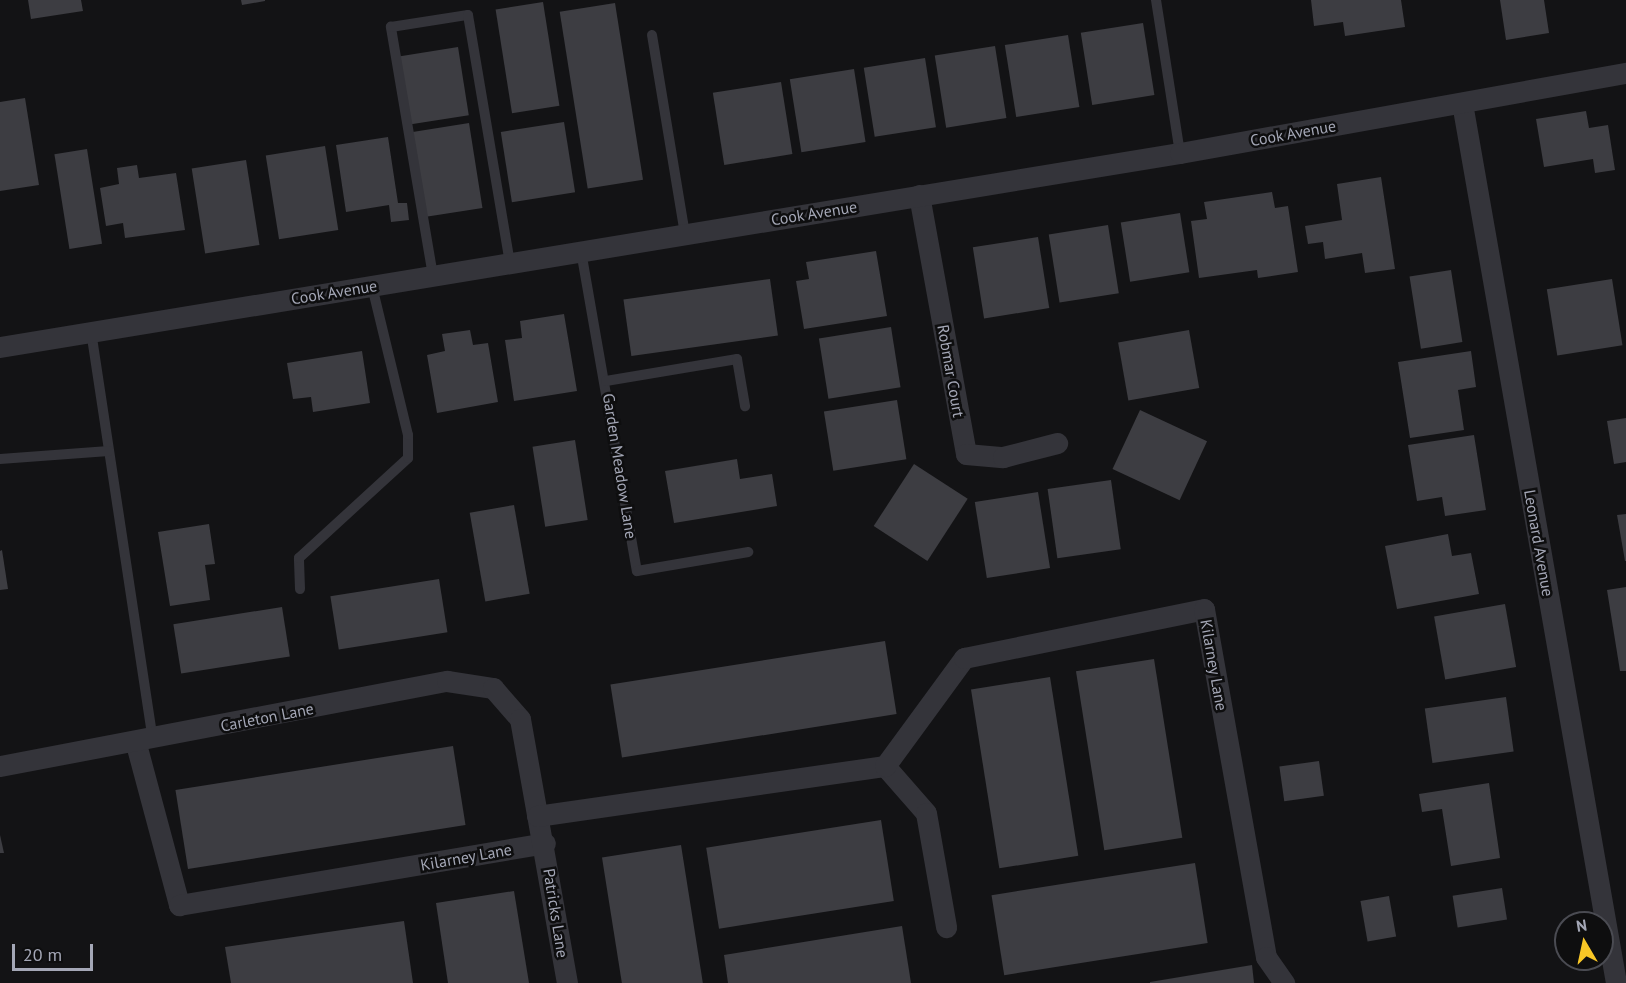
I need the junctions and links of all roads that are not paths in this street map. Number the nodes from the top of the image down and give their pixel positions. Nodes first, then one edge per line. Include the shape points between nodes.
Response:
1 (1156, 0) edge
2 (652, 35) dead end
3 (1626, 73) edge
4 (1462, 103) junction
5 (1180, 153) junction
6 (919, 195) junction
7 (685, 234) junction
8 (580, 251) junction
9 (510, 263) junction
10 (433, 276) junction
11 (372, 286) junction
12 (92, 331) junction
13 (0, 347) edge
14 (606, 381) junction
15 (745, 406) dead end
16 (1058, 443) dead end
17 (109, 451) junction
18 (0, 461) edge
19 (748, 552) dead end
20 (300, 589) dead end
21 (145, 742) junction
22 (0, 766) edge
23 (885, 766) junction
24 (537, 816) junction
25 (545, 843) junction
26 (946, 927) dead end
27 (567, 983) edge
28 (1284, 983) edge
29 (1616, 983) edge

1 - 5 lane
2 - 7 lane
3 - 4 street, Cook Avenue
4 - 5 street, Cook Avenue
4 - 29 street, Leonard Avenue
5 - 6 street, Cook Avenue
6 - 7 street, Cook Avenue
6 - 16 street, Robmar Court via 966,454 1003,457
7 - 8 street, Cook Avenue
8 - 9 street, Cook Avenue
8 - 14 lane, Garden Meadow Lane
9 - 10 street, Cook Avenue
9 - 10 lane via 468,15 391,27
10 - 11 street, Cook Avenue
11 - 12 street, Cook Avenue
11 - 20 lane via 408,435 408,458 299,558
12 - 13 street, Cook Avenue
12 - 17 lane
14 - 15 lane via 737,359
14 - 19 lane, Garden Meadow Lane via 637,571
17 - 18 lane
17 - 21 lane
21 - 22 street, Carleton Lane
21 - 24 street, Carleton Lane via 447,681 493,688 520,719
21 - 25 street, Kilarney Lane via 179,905
23 - 24 street
23 - 26 street via 926,813
23 - 28 street, Kilarney Lane via 964,658 1204,609 1266,957
24 - 25 street
25 - 27 street, Patricks Lane

